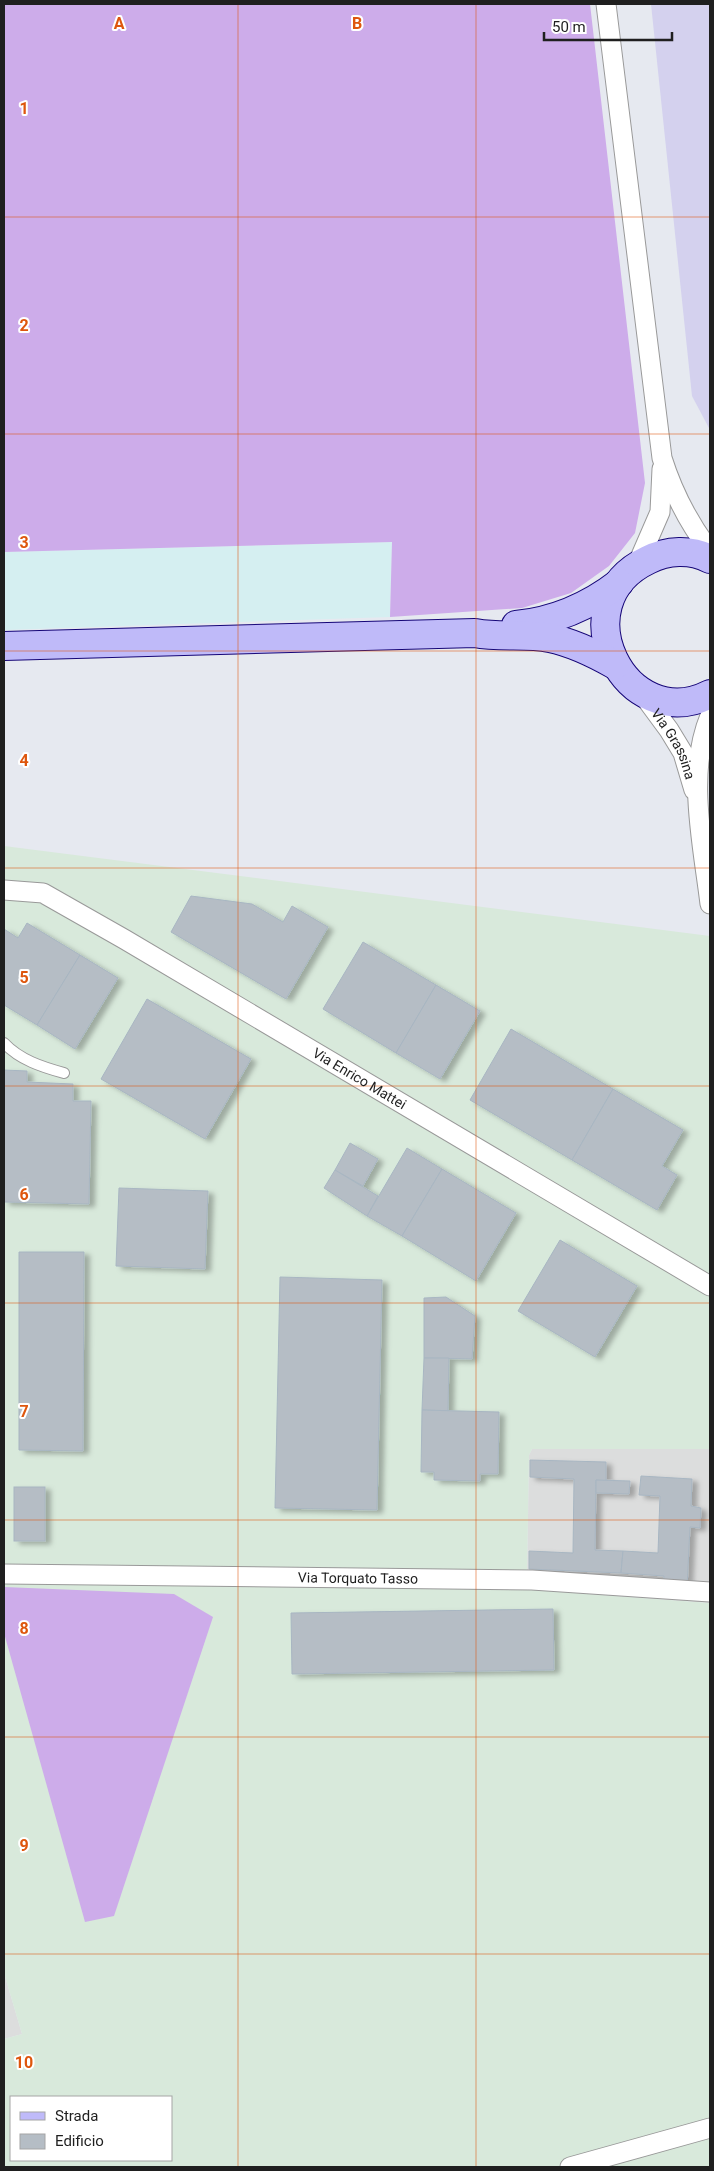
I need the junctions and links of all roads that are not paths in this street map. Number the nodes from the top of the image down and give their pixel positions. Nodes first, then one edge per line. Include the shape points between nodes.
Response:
1 (606, 4) edge
2 (662, 458) junction
3 (710, 552) edge
4 (710, 559) edge
5 (628, 574) junction
6 (475, 633) junction
7 (4, 646) edge
8 (615, 665) junction
9 (639, 690) junction
10 (710, 694) edge
11 (710, 716) edge
12 (699, 804) junction
13 (4, 890) edge
14 (710, 904) edge
15 (4, 1043) edge
16 (64, 1073) dead end
17 (710, 1286) edge
18 (4, 1574) edge
19 (710, 1592) edge
20 (710, 2128) edge
21 (570, 2167) edge

1 - 2 street
2 - 3 street via 676,498
2 - 5 street via 660,512
4 - 5 main road via 677,552 656,556
5 - 6 main road via 599,598 560,617
5 - 8 main road via 608,604 605,619 606,644
6 - 7 main road
6 - 8 main road via 493,637 548,637 583,647
8 - 9 main road
9 - 10 main road via 669,701 685,701
9 - 12 street, Via Grassina via 670,730 683,753
11 - 12 street, Via Grassina via 701,749
12 - 14 street, Via Grassina
13 - 17 street, Via Enrico Mattei via 43,893
15 - 16 lane via 34,1064
18 - 19 street, Via Torquato Tasso via 532,1580
20 - 21 street

